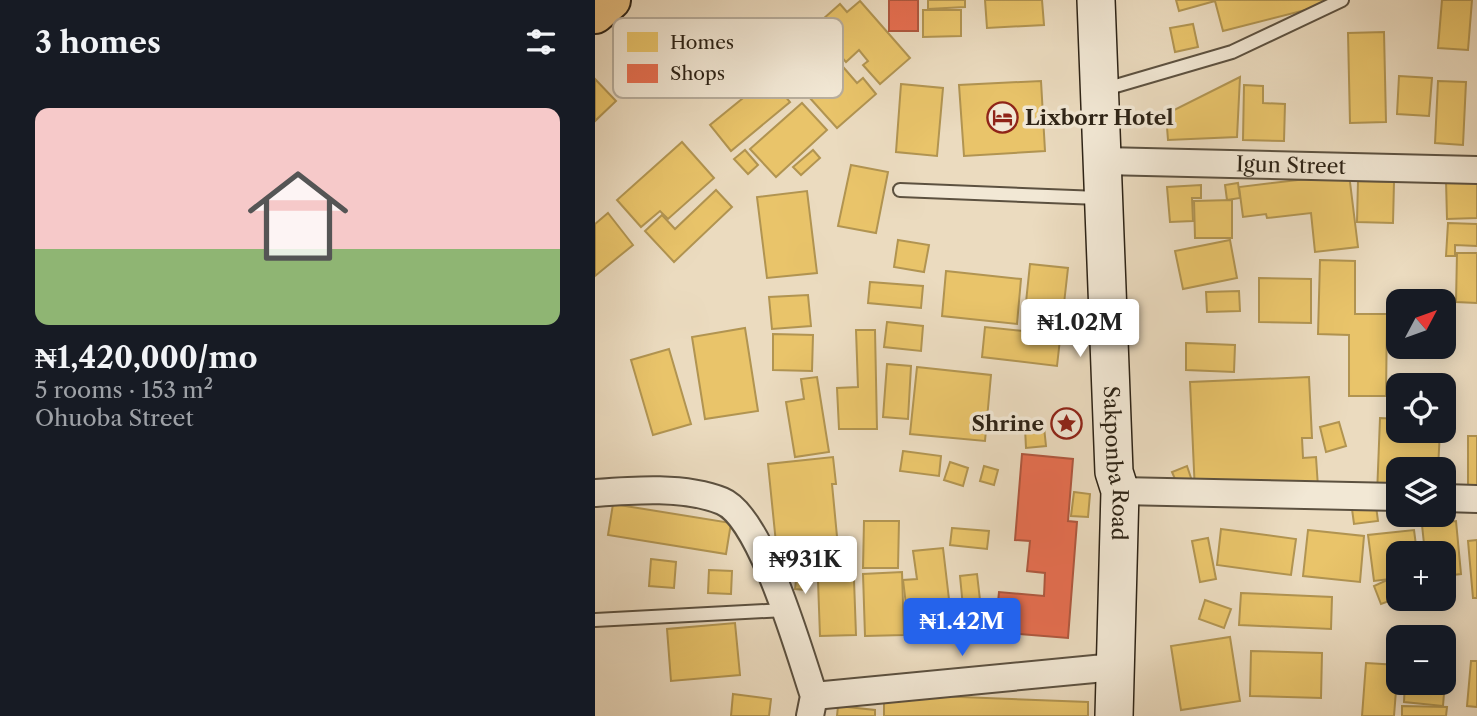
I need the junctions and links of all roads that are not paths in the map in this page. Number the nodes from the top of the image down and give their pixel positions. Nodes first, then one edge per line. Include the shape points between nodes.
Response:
1 (611, 0) edge
2 (1096, 0) edge
3 (1342, 0) edge
4 (595, 13) edge
5 (1102, 90) junction
6 (1104, 161) junction
7 (1477, 170) edge
8 (900, 190) dead end
9 (1103, 198) junction
10 (1120, 491) junction
11 (595, 493) edge
12 (1386, 497) edge
13 (1456, 498) edge
14 (1477, 499) edge
15 (785, 610) junction
16 (595, 620) edge
17 (1115, 667) junction
18 (812, 706) edge
19 (1114, 716) edge

1 - 4 highway
2 - 5 main road, Sakponba Road
3 - 5 lane via 1232,52
5 - 6 main road, Sakponba Road
6 - 7 street, Igun Street
6 - 9 main road, Sakponba Road
8 - 9 lane
9 - 10 main road, Sakponba Road via 1114,472
10 - 12 street
10 - 17 main road, Sakponba Road
11 - 15 street via 670,491 724,501 745,523
13 - 14 street
15 - 16 lane
15 - 18 street
17 - 18 street
17 - 19 main road, Sakponba Road

